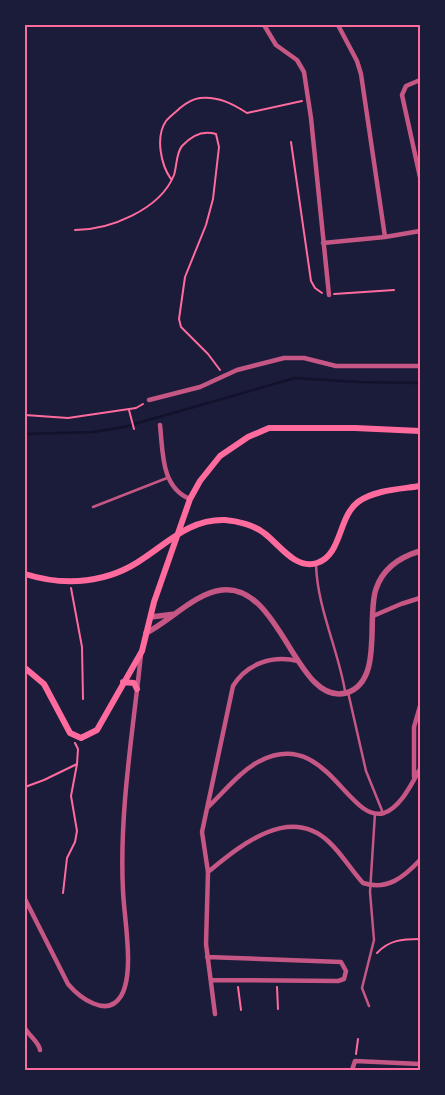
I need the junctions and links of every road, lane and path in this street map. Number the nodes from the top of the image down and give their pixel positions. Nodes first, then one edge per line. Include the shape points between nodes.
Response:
1 (264, 25) edge
2 (338, 25) edge
3 (420, 80) edge
4 (308, 100) junction
5 (420, 177) edge
6 (171, 179) junction
7 (75, 230) dead end
8 (420, 231) edge
9 (385, 237) junction
10 (323, 242) junction
11 (329, 294) dead end
12 (420, 366) edge
13 (224, 376) junction
14 (149, 400) joint
15 (129, 410) junction
16 (25, 416) edge
17 (160, 425) dead end
18 (134, 429) dead end
19 (420, 431) edge
20 (168, 478) junction
21 (420, 486) edge
22 (190, 499) junction
23 (93, 507) dead end
24 (177, 533) junction
25 (420, 551) edge
26 (316, 564) junction
27 (25, 574) edge
28 (69, 581) junction
29 (420, 598) edge
30 (177, 614) junction
31 (151, 616) junction
32 (373, 616) junction
33 (146, 633) junction
34 (142, 651) junction
35 (298, 661) junction
36 (25, 668) edge
37 (124, 682) junction
38 (138, 689) junction
39 (347, 692) junction
40 (83, 699) dead end
41 (420, 706) edge
42 (75, 736) junction
43 (77, 764) junction
44 (420, 769) edge
45 (420, 775) edge
46 (414, 778) junction
47 (25, 787) edge
48 (208, 807) junction
49 (375, 813) junction
50 (383, 813) junction
51 (420, 860) edge
52 (208, 872) junction
53 (371, 886) junction
54 (63, 893) dead end
55 (25, 899) edge
56 (420, 939) edge
57 (207, 957) junction
58 (370, 959) junction
59 (237, 979) junction
60 (211, 980) junction
61 (277, 980) junction
62 (369, 1006) dead end
63 (278, 1009) dead end
64 (241, 1010) dead end
65 (215, 1014) dead end
66 (25, 1028) edge
67 (358, 1039) dead end
68 (40, 1050) dead end
69 (355, 1061) junction
70 (420, 1064) edge
71 (352, 1070) edge

1 - 4 street via 276,45 300,63
2 - 9 street via 361,74
3 - 5 street via 406,86 402,92
4 - 6 path via 247,113 219,99 200,98 186,103 166,121 160,138 164,169
4 - 10 street
6 - 7 path via 161,193 128,218 105,227
6 - 13 path via 181,146 198,134 216,134 219,147 214,193 206,225 185,277 179,319 181,327
8 - 9 street
9 - 10 street
10 - 11 street
12 - 13 street via 336,366 304,358 284,358
13 - 14 street via 200,387
14 - 15 path
15 - 16 path via 68,418
15 - 18 path
17 - 20 street
19 - 22 main road via 266,429 220,456
20 - 22 street via 180,495
20 - 23 lane
21 - 26 main road via 359,501 345,517 329,556
22 - 24 main road
24 - 26 main road via 204,521 239,522 264,533 298,561
24 - 28 main road via 117,574
24 - 31 main road
25 - 32 street via 394,562 382,576 375,590
26 - 39 lane via 322,602
27 - 28 main road
28 - 40 path via 82,647
29 - 32 street
30 - 31 street
30 - 33 street
30 - 35 street via 220,590 244,592 263,609
31 - 33 main road
32 - 39 street via 372,649 367,671 358,686
33 - 34 main road
34 - 37 main road
34 - 38 street
35 - 39 street via 318,686 333,692
35 - 48 street via 278,659 258,663 238,678 233,686
36 - 42 main road via 44,684 66,727
37 - 38 main road via 134,682
37 - 42 main road via 98,730 87,737
38 - 55 street via 129,754 122,850 127,965 120,998 104,1006 92,1004 75,992
39 - 50 lane via 366,771
41 - 46 street via 414,727
42 - 43 path via 72,739 78,749
43 - 47 path
43 - 54 path via 71,796 77,831 68,858
44 - 46 street
45 - 46 street
46 - 50 street via 396,805
48 - 49 street via 260,761 292,755 321,765 355,802
48 - 52 street via 202,832
49 - 50 street
49 - 53 lane
51 - 53 street via 390,884
52 - 53 street via 257,836 278,828 296,828 320,835 363,884
52 - 57 street
53 - 58 lane via 374,933
56 - 58 path via 387,944
57 - 60 street
57 - 61 street via 341,962 346,971 344,979 338,981
58 - 62 lane via 362,988
59 - 60 street
59 - 61 street
59 - 64 path
60 - 65 street
61 - 63 path
66 - 68 street
67 - 69 path
69 - 70 street
69 - 71 street

